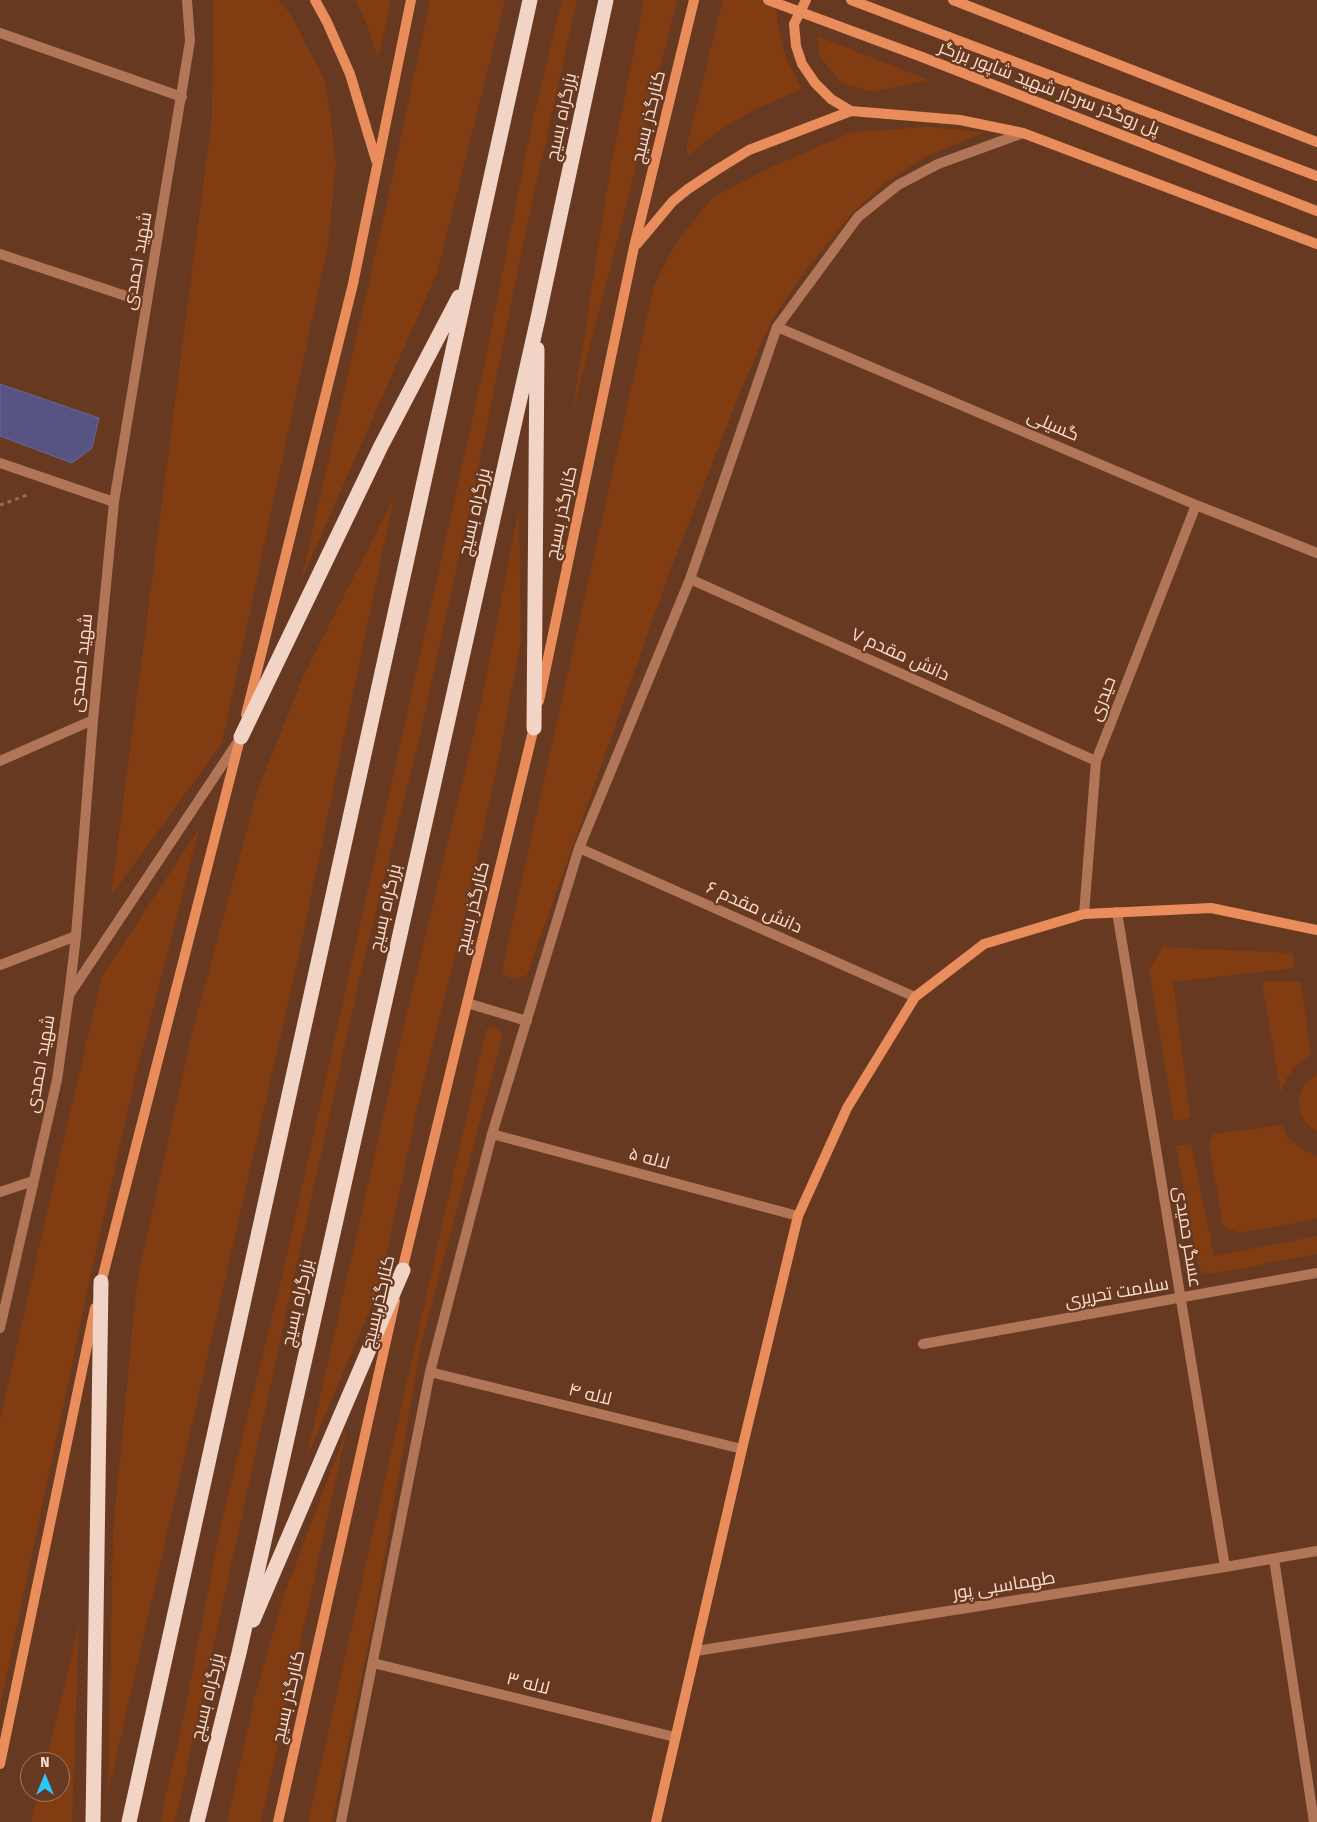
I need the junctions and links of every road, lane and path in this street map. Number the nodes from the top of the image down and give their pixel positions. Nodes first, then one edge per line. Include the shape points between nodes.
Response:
1 (187, 0) edge
2 (315, 0) edge
3 (411, 0) edge
4 (530, 0) edge
5 (606, 0) edge
6 (694, 0) edge
7 (768, 0) edge
8 (806, 0) edge
9 (851, 0) edge
10 (953, 0) edge
11 (0, 32) edge
12 (182, 97) junction
13 (851, 111) junction
14 (1023, 133) junction
15 (1317, 142) edge
16 (377, 162) junction
17 (1317, 176) edge
18 (1317, 211) edge
19 (1317, 244) edge
20 (634, 247) junction
21 (0, 254) edge
22 (468, 280) junction
23 (147, 302) junction
24 (538, 318) junction
25 (777, 327) junction
26 (0, 463) edge
27 (114, 502) junction
28 (1196, 505) junction
29 (1317, 553) edge
30 (690, 579) junction
31 (93, 720) junction
32 (534, 728) junction
33 (240, 737) junction
34 (0, 761) edge
35 (1096, 761) junction
36 (579, 848) junction
37 (1118, 912) junction
38 (1084, 914) junction
39 (1317, 930) edge
40 (76, 936) junction
41 (0, 965) edge
42 (69, 994) junction
43 (915, 997) junction
44 (467, 1003) junction
45 (527, 1021) junction
46 (492, 1134) junction
47 (33, 1181) junction
48 (0, 1192) edge
49 (798, 1216) junction
50 (402, 1270) junction
51 (1317, 1272) edge
52 (101, 1282) junction
53 (1181, 1298) junction
54 (0, 1328) edge
55 (923, 1344) dead end
56 (430, 1372) junction
57 (742, 1449) junction
58 (1317, 1551) edge
59 (1274, 1559) junction
60 (1225, 1567) junction
61 (696, 1651) junction
62 (238, 1653) junction
63 (373, 1663) junction
64 (675, 1736) junction
65 (0, 1764) edge
66 (93, 1822) edge
67 (129, 1822) edge
68 (197, 1822) edge
69 (278, 1822) edge
70 (341, 1822) edge
71 (656, 1822) edge
72 (1314, 1822) edge

1 - 12 street, شهید احمدی via 190,41
2 - 16 main road via 350,74
3 - 16 main road
4 - 22 highway
5 - 24 highway, بزرگراه بسیج
6 - 20 main road, کنارگذر بسیج
7 - 18 main road, پل روگذر سردار شهید شاپور برزگر, bridge
8 - 13 main road via 794,24 802,64 830,99
9 - 17 main road, پل روگذر سردار شهید شاپور برزگر
10 - 15 main road
11 - 12 street
12 - 23 street, شهید احمدی
13 - 14 main road via 960,120
13 - 20 main road via 749,150 718,169 672,201
14 - 19 main road
14 - 25 street via 938,164 898,185 858,217
16 - 33 main road via 353,284
20 - 32 main road, کنارگذر بسیج
21 - 23 street
22 - 33 highway via 381,446
22 - 67 highway
23 - 27 street, شهید احمدی
24 - 32 highway
24 - 62 highway, بزرگراه بسیج
25 - 28 street, گسیلی
25 - 30 street
26 - 27 street
27 - 31 street, شهید احمدی
28 - 29 street, گسیلی
28 - 35 street, حیدری
30 - 35 street, دانش مقدم ۷
30 - 36 street
31 - 34 street
31 - 40 street, شهید احمدی
32 - 44 main road, کنارگذر بسیج
33 - 42 street
33 - 52 main road
35 - 38 street, حیدری
36 - 43 street, دانش مقدم ۶
36 - 45 street
37 - 38 main road
37 - 39 main road via 1211,908
37 - 53 street, عسگر حمیدی
38 - 43 main road via 984,944
40 - 41 street
40 - 42 street, شهید احمدی
42 - 47 street, شهید احمدی via 57,1080
43 - 49 main road via 847,1108
44 - 45 street
44 - 50 main road, کنارگذر بسیج
45 - 46 street
46 - 49 street, لاله ۵
46 - 56 street
47 - 48 street
47 - 54 street, شهید احمدی
49 - 57 main road
50 - 62 highway
50 - 69 main road, کنارگذر بسیج
51 - 53 street, سلامت تحریری
52 - 65 main road
52 - 66 highway
53 - 55 street, سلامت تحریری
53 - 60 street, عسگر حمیدی
56 - 57 street, لاله ۴
56 - 63 street
57 - 61 main road
58 - 59 street, طهماسبی پور
59 - 60 street, طهماسبی پور
59 - 72 street
60 - 61 street, طهماسبی پور
61 - 64 main road
62 - 68 highway, بزرگراه بسیج
63 - 64 street, لاله ۳
63 - 70 street
64 - 71 main road

